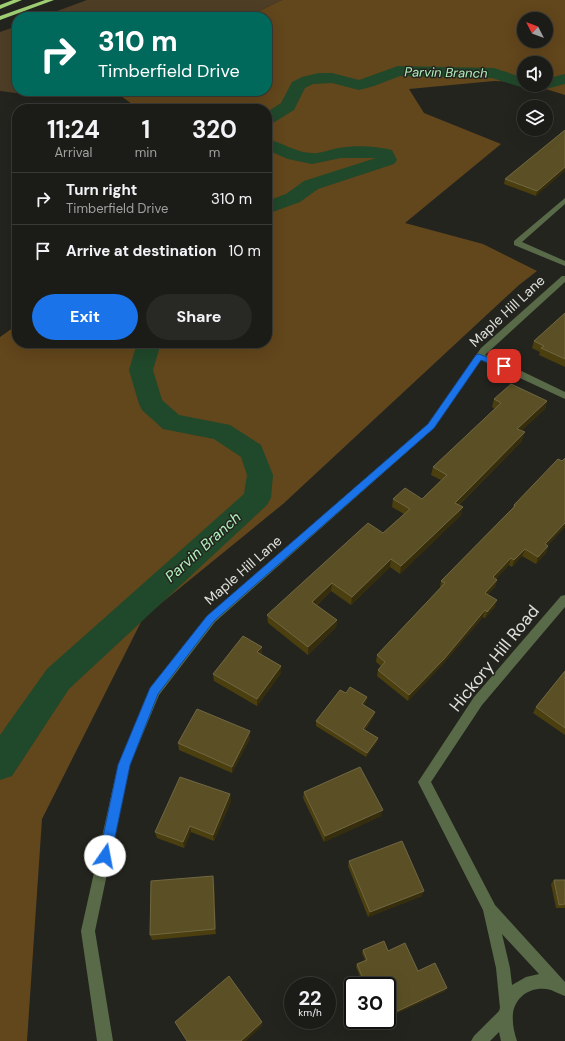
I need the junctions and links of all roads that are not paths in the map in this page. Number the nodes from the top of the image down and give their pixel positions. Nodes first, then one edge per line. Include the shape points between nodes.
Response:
1 (19, 0) edge
2 (52, 0) edge
3 (0, 7) edge
4 (17, 12) edge
5 (12, 14) edge
6 (0, 18) edge
7 (565, 200) edge
8 (565, 264) edge
9 (565, 278) edge
10 (479, 356) junction
11 (565, 396) edge
12 (565, 599) edge
13 (489, 908) junction
14 (562, 986) edge
15 (506, 1011) junction
16 (105, 1041) edge
17 (479, 1041) edge
18 (509, 1041) edge

1 - 3 highway
2 - 4 highway
5 - 6 highway
7 - 8 street via 517,243
9 - 10 street, Maple Hill Lane
10 - 11 street
10 - 16 street, Maple Hill Lane via 431,426 211,618 154,692 124,765 88,931
12 - 13 street, Hickory Hill Road via 478,701 424,782
13 - 14 street, Hickory Hill Road
13 - 15 street, Hickory Hill Road via 503,968
14 - 15 street via 545,981 526,984 512,995
15 - 17 street
15 - 18 street, Hickory Hill Road

